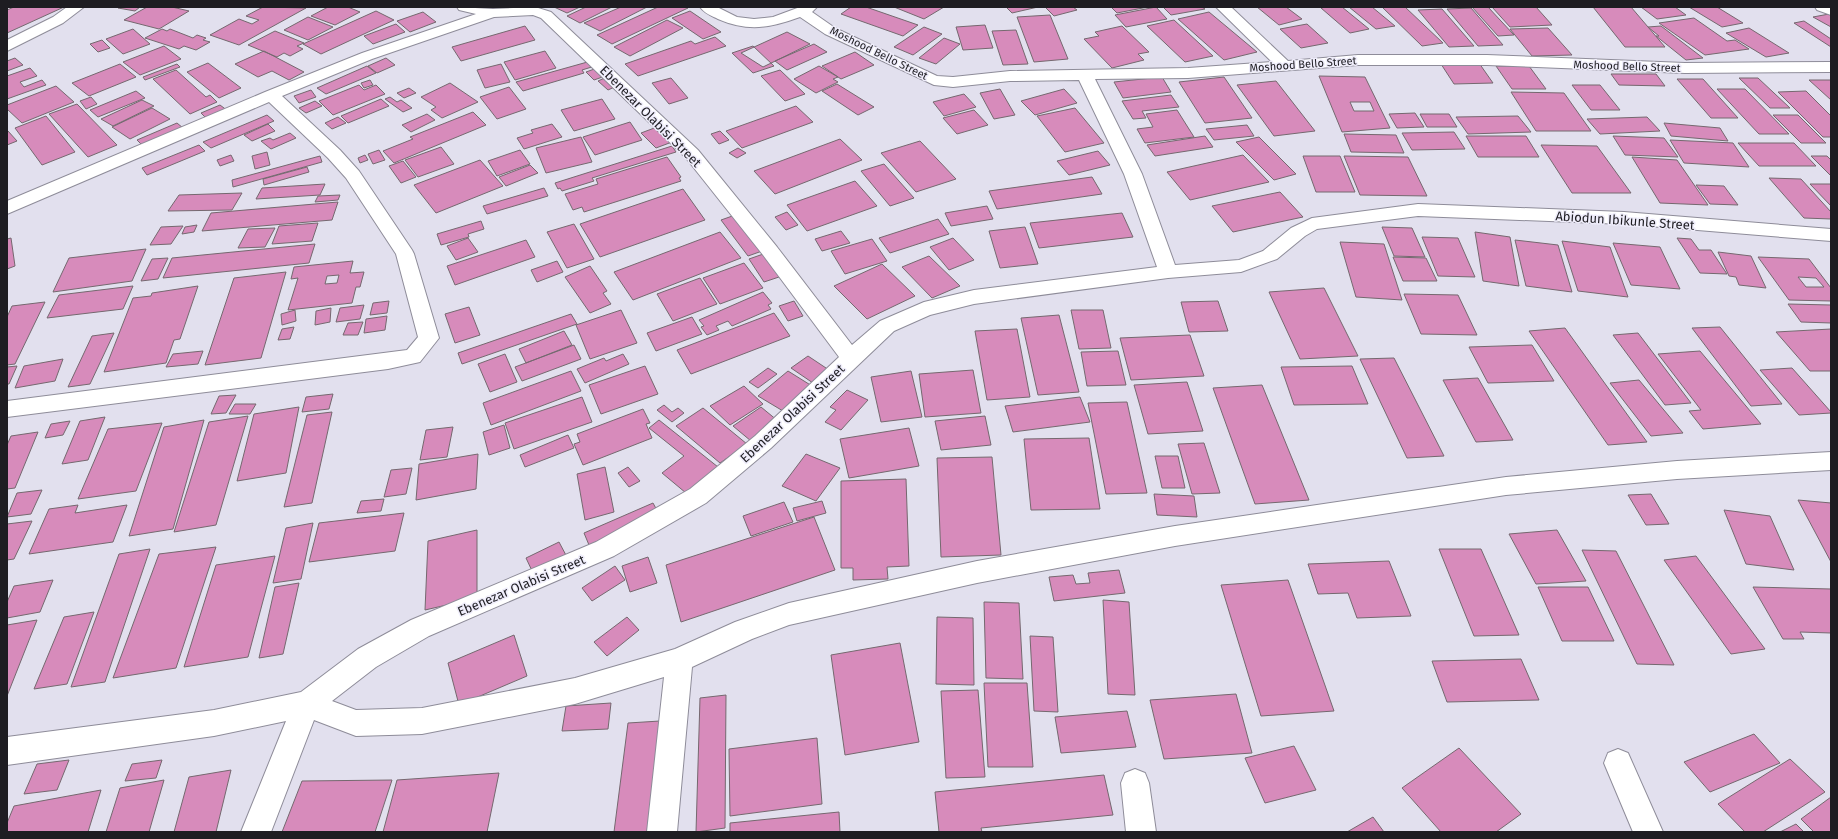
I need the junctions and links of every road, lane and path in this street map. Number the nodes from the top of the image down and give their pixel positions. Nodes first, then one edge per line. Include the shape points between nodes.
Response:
1 (77, 7) edge
2 (464, 7) edge
3 (707, 7) edge
4 (1223, 7) edge
5 (1822, 7) edge
6 (806, 10) edge
7 (1831, 11) edge
8 (492, 13) junction
9 (7, 46) edge
10 (1285, 66) junction
11 (1831, 67) edge
12 (1085, 75) junction
13 (271, 95) junction
14 (7, 208) edge
15 (1831, 235) edge
16 (1168, 272) junction
17 (851, 358) junction
18 (7, 410) edge
19 (1831, 461) edge
20 (679, 660) junction
21 (308, 704) junction
22 (7, 750) edge
23 (1618, 763) dead end
24 (1135, 783) dead end
25 (256, 832) edge
26 (662, 832) edge
27 (1142, 832) edge
28 (1648, 832) edge

1 - 9 street via 58,20
2 - 8 street
3 - 6 street via 724,18 753,24 769,23
4 - 10 street
5 - 7 street
6 - 12 street, Moshood Bello Street via 830,31 934,80 953,82 1010,76
8 - 13 street via 367,56
8 - 17 street, Ebenezar Olabisi Street via 534,11 546,15 692,154
10 - 11 street, Moshood Bello Street via 1399,59 1685,68
10 - 12 street, Moshood Bello Street via 1188,73
12 - 16 street via 1133,174
13 - 14 street
13 - 18 street via 353,175 405,254 429,338 413,357 388,362
15 - 16 street, Abiodun Ibikunle Street via 1624,218 1418,210 1312,224 1270,255 1241,266
16 - 17 street, Abiodun Ibikunle Street via 974,296 924,309 887,326
17 - 21 street, Ebenezar Olabisi Street via 763,442 698,496 605,549 420,628 367,658
19 - 20 street via 1677,470 1506,486 1174,536 977,572 789,614 744,630
20 - 21 street via 575,691 422,721 356,723
20 - 26 street
21 - 22 street via 214,723
21 - 25 street
23 - 28 street
24 - 27 street

